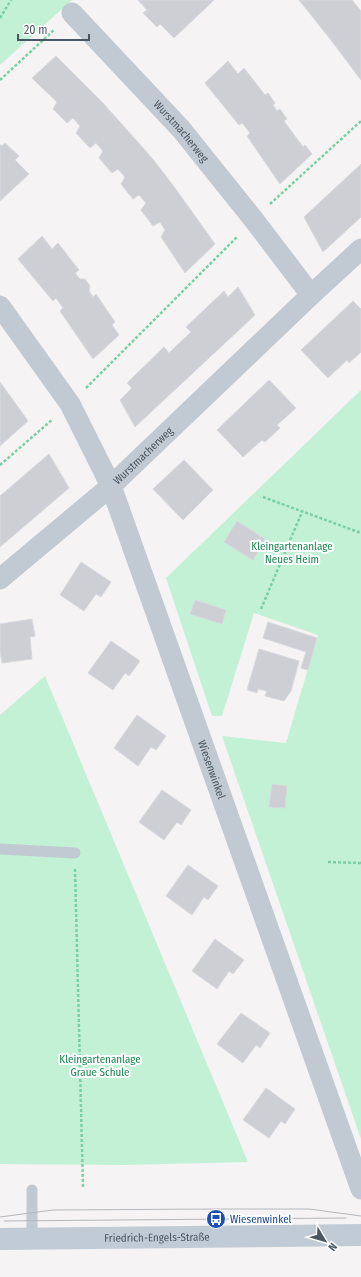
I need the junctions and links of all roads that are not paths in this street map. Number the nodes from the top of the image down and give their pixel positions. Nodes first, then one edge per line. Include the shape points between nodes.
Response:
1 (72, 13) road end
2 (361, 249) edge
3 (311, 295) junction
4 (0, 306) edge
5 (111, 486) junction
6 (0, 579) edge
7 (0, 849) edge
8 (74, 853) road end
9 (361, 1189) edge
10 (32, 1190) dead end
11 (361, 1235) edge
12 (0, 1239) edge
13 (32, 1239) junction

1 - 3 street, Wurstmacherweg via 181,129
2 - 3 street, Wurstmacherweg
3 - 5 street, Wurstmacherweg
4 - 5 street, Wurstmacherweg via 70,404
5 - 6 street
5 - 9 street, Wiesenwinkel
7 - 8 lane
10 - 13 lane
11 - 13 main road, Friedrich-Engels-Straße
12 - 13 main road, Friedrich-Engels-Straße

